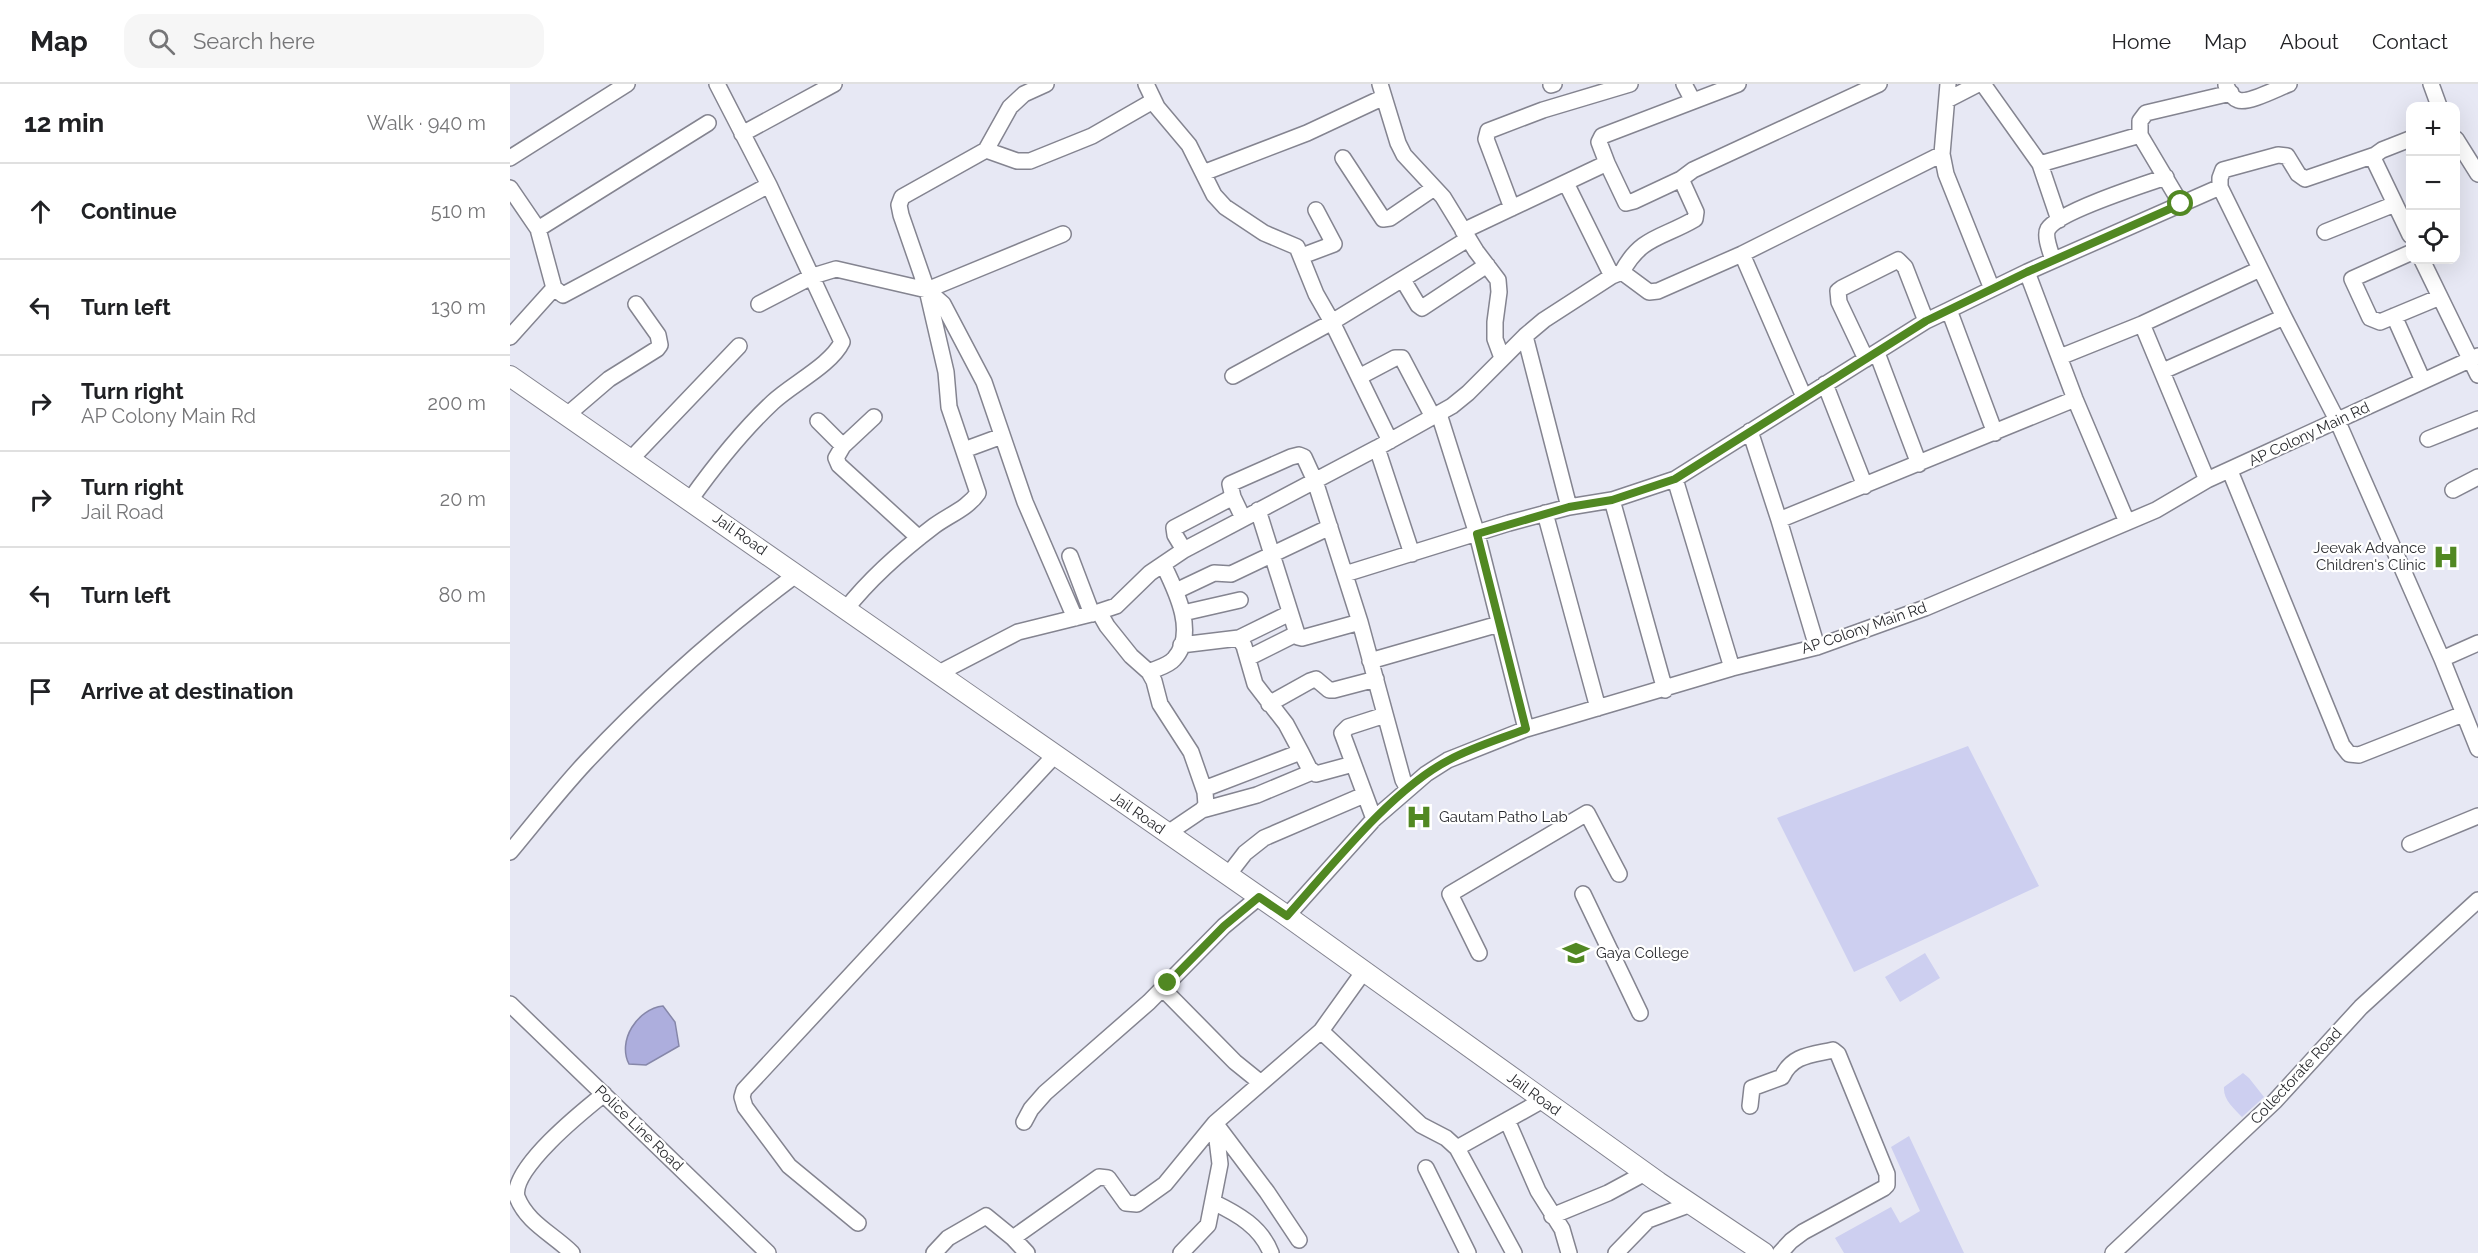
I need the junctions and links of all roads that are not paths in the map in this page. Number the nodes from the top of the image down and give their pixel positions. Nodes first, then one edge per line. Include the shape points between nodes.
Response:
1 (627, 84) edge
2 (717, 84) edge
3 (834, 84) edge
4 (1046, 84) edge
5 (1146, 84) edge
6 (1630, 84) edge
7 (1684, 84) edge
8 (1738, 84) edge
9 (1879, 84) edge
10 (1948, 84) edge
11 (1978, 84) edge
12 (1983, 84) edge
13 (2289, 84) edge
14 (2431, 84) edge
15 (2228, 89) edge
16 (1382, 90) edge
17 (1947, 100) junction
18 (1153, 101) junction
19 (1693, 101) junction
20 (2438, 102) edge
21 (708, 123) dead end
22 (742, 134) junction
23 (2140, 135) junction
24 (2406, 141) edge
25 (2460, 145) edge
26 (986, 150) junction
27 (1942, 154) junction
28 (2375, 155) junction
29 (510, 158) edge
30 (1343, 158) dead end
31 (1607, 163) junction
32 (2040, 164) junction
33 (1203, 173) junction
34 (2478, 174) edge
35 (2166, 177) junction
36 (1681, 179) junction
37 (1566, 183) junction
38 (769, 185) junction
39 (2220, 187) junction
40 (510, 188) edge
41 (1434, 188) junction
42 (2181, 204) junction
43 (2395, 204) junction
44 (1512, 208) junction
45 (1316, 210) dead end
46 (2060, 220) junction
47 (2406, 227) edge
48 (538, 229) junction
49 (2325, 232) dead end
50 (1063, 234) dead end
51 (1465, 235) junction
52 (1742, 254) junction
53 (2406, 255) edge
54 (1302, 256) junction
55 (2053, 260) junction
56 (2424, 264) edge
57 (1487, 265) junction
58 (2260, 269) junction
59 (2027, 272) junction
60 (1617, 274) junction
61 (813, 276) junction
62 (1402, 280) junction
63 (554, 288) junction
64 (1992, 289) junction
65 (927, 290) junction
66 (2440, 297) junction
67 (636, 304) dead end
68 (759, 304) dead end
69 (1949, 310) junction
70 (2394, 316) junction
71 (2284, 317) junction
72 (1926, 321) junction
73 (1332, 322) junction
74 (2142, 324) junction
75 (1525, 336) junction
76 (510, 337) edge
77 (739, 346) dead end
78 (1872, 356) junction
79 (2060, 357) junction
80 (1502, 358) junction
81 (2474, 358) edge
82 (2163, 371) junction
83 (2478, 375) edge
84 (510, 376) edge
85 (1233, 376) dead end
86 (1359, 377) junction
87 (2423, 381) junction
88 (1825, 384) junction
89 (1804, 397) junction
90 (2075, 399) junction
91 (567, 415) junction
92 (1436, 416) junction
93 (874, 417) dead end
94 (2478, 419) edge
95 (2337, 420) junction
96 (818, 421) dead end
97 (1750, 431) junction
98 (1995, 433) junction
99 (1002, 435) junction
100 (2428, 439) dead end
101 (1383, 444) junction
102 (843, 446) junction
103 (964, 450) junction
104 (631, 459) junction
105 (1918, 464) junction
106 (2230, 471) junction
107 (2478, 477) edge
108 (1675, 479) junction
109 (2207, 480) junction
110 (1315, 481) junction
111 (1865, 486) junction
112 (2453, 490) dead end
113 (1233, 497) junction
114 (690, 500) junction
115 (1612, 500) junction
116 (1569, 507) junction
117 (1258, 510) junction
118 (1545, 513) junction
119 (1243, 518) junction
120 (1779, 520) junction
121 (2127, 522) junction
122 (1330, 527) junction
123 (1477, 534) junction
124 (919, 538) junction
125 (1184, 550) junction
126 (1412, 554) junction
127 (1273, 555) junction
128 (1070, 556) dead end
129 (1163, 564) junction
130 (797, 574) junction
131 (1345, 574) junction
132 (1176, 591) junction
133 (1240, 600) dead end
134 (846, 609) junction
135 (1096, 613) junction
136 (1184, 613) junction
137 (1290, 613) junction
138 (1075, 618) junction
139 (1360, 622) junction
140 (1499, 624) junction
141 (1296, 634) junction
142 (1239, 638) junction
143 (2478, 643) edge
144 (1181, 645) junction
145 (1817, 647) junction
146 (1248, 658) junction
147 (2442, 659) junction
148 (1370, 661) junction
149 (1732, 668) junction
150 (1149, 672) junction
151 (939, 673) junction
152 (1376, 679) junction
153 (1665, 690) junction
154 (1269, 704) junction
155 (1598, 708) junction
156 (2463, 714) junction
157 (1385, 716) junction
158 (1526, 729) junction
159 (2478, 749) edge
160 (1302, 754) junction
161 (1055, 755) junction
162 (1353, 764) junction
163 (1312, 772) junction
164 (1204, 789) junction
165 (1408, 789) junction
166 (1364, 795) junction
167 (1202, 810) junction
168 (2478, 816) edge
169 (1374, 819) junction
170 (1168, 833) junction
171 (2410, 844) dead end
172 (510, 852) edge
173 (1619, 874) dead end
174 (1228, 875) junction
175 (1583, 894) dead end
176 (1259, 897) junction
177 (2478, 900) edge
178 (1287, 916) junction
179 (1479, 952) dead end
180 (1364, 972) junction
181 (1163, 989) junction
182 (510, 1004) edge
183 (1640, 1013) dead end
184 (1321, 1031) junction
185 (1261, 1083) junction
186 (604, 1094) junction
187 (1543, 1100) junction
188 (1750, 1106) dead end
189 (1507, 1120) junction
190 (1024, 1122) dead end
191 (1215, 1123) junction
192 (1457, 1148) junction
193 (1426, 1168) dead end
194 (1645, 1173) junction
195 (1213, 1202) junction
196 (1690, 1204) junction
197 (1552, 1216) junction
198 (858, 1223) dead end
199 (1012, 1238) junction
200 (1299, 1240) dead end
201 (1760, 1252) edge
202 (572, 1253) edge
203 (768, 1253) edge
204 (934, 1253) edge
205 (1027, 1253) edge
206 (1182, 1253) edge
207 (1270, 1253) edge
208 (1468, 1253) edge
209 (1514, 1253) edge
210 (1569, 1253) edge
211 (1616, 1253) edge
212 (1780, 1253) edge
213 (2113, 1253) edge

1 - 29 street
2 - 22 street
3 - 22 street
4 - 26 street via 1024,94 1010,107
5 - 18 street
6 - 44 street via 1488,131 1486,139
7 - 19 street
8 - 19 street
9 - 36 street via 1705,164
10 - 17 street
11 - 17 street
12 - 32 street
13 - 15 street via 2247,101 2239,101
14 - 20 street
15 - 23 street via 2146,113 2140,121
16 - 33 street via 1307,133
16 - 41 street via 1404,155
17 - 27 street
18 - 26 street via 1092,136 1030,161 1017,161
18 - 33 street via 1189,145
19 - 31 street via 1602,136 1599,142
21 - 48 street
22 - 38 street
23 - 32 street
23 - 35 street
24 - 28 street
25 - 34 street
26 - 65 street via 902,197 901,215
27 - 52 street
27 - 64 street via 1946,174
28 - 39 street via 2305,179 2287,156 2278,154 2223,170
28 - 43 street via 2376,167
30 - 41 street via 1383,219
31 - 36 street via 1626,203
31 - 37 street
32 - 46 street
33 - 54 street via 1225,207 1264,233 1292,243
35 - 42 street
35 - 46 street via 2117,193
36 - 60 street via 1697,216 1638,249
37 - 44 street
37 - 60 street
38 - 61 street
38 - 63 street via 571,293 563,296
39 - 42 street
39 - 58 street
40 - 48 street
41 - 51 street
42 - 55 street
43 - 47 street
43 - 49 street
44 - 51 street
45 - 54 street via 1334,244
46 - 55 street via 2047,233
48 - 63 street
50 - 65 street
51 - 57 street
51 - 62 street
52 - 60 street via 1658,291 1649,292
52 - 89 street
53 - 70 street via 2352,279 2373,320 2380,322
54 - 73 street
55 - 59 street
56 - 66 street
57 - 62 street via 1422,308
57 - 80 street via 1498,280 1495,339
58 - 71 street
58 - 74 street
59 - 64 street
59 - 79 street
60 - 75 street
61 - 65 street via 844,270
61 - 68 street
61 - 114 street via 840,334 839,348 751,423
62 - 73 street
63 - 76 street
64 - 69 street
65 - 99 street via 943,304 968,349
65 - 103 street via 946,372 949,407
66 - 70 street
66 - 81 street
67 - 91 street via 658,335 660,345 609,379
69 - 72 street
69 - 98 street
70 - 87 street
71 - 82 street
71 - 95 street
72 - 78 street
72 - 78 street via 1905,267 1898,260 1842,288 1838,291 1839,302
73 - 85 street
73 - 86 street
74 - 79 street
74 - 82 street
75 - 80 street
75 - 116 street
77 - 104 street
78 - 88 street
78 - 105 street
79 - 90 street
80 - 92 street via 1468,393
81 - 83 street
81 - 87 street, AP Colony Main Rd
82 - 109 street
84 - 91 main road, Jail Road
86 - 92 street via 1402,358
86 - 101 street
87 - 95 street, AP Colony Main Rd
88 - 89 street
88 - 111 street
89 - 97 street
90 - 98 street
90 - 121 street
91 - 104 main road, Jail Road
92 - 101 street
92 - 123 street
93 - 102 street
94 - 100 street
95 - 106 street, AP Colony Main Rd
95 - 147 street
96 - 102 street
97 - 108 street
97 - 120 street
98 - 105 street
99 - 103 street
99 - 138 street via 1025,502
101 - 110 street
101 - 126 street
102 - 124 street via 836,458 839,465
103 - 124 street via 978,493 969,504
104 - 114 main road, Jail Road
105 - 111 street
106 - 109 street, AP Colony Main Rd
106 - 156 street via 2349,754 2359,755
107 - 112 street
108 - 115 street
108 - 149 street
109 - 121 street, AP Colony Main Rd
110 - 113 street via 1308,463 1299,455 1234,480 1230,488
110 - 117 street
110 - 122 street
111 - 120 street
113 - 119 street
113 - 125 street via 1174,528
114 - 130 main road, Jail Road
115 - 116 street
115 - 153 street
116 - 118 street
117 - 119 street
117 - 127 street
118 - 123 street
118 - 155 street
119 - 125 street
120 - 145 street
121 - 145 street, AP Colony Main Rd via 1925,608
122 - 127 street
122 - 131 street
123 - 126 street
123 - 140 street
124 - 134 street via 874,575
125 - 129 street
126 - 131 street
127 - 132 street via 1231,574 1214,573
127 - 137 street
128 - 135 street
129 - 132 street
129 - 135 street via 1116,606
130 - 134 main road, Jail Road
130 - 172 street via 629,720 587,761
131 - 139 street
132 - 136 street
133 - 136 street
134 - 151 main road, Jail Road
135 - 138 street
135 - 150 street
136 - 144 street
137 - 141 street
137 - 142 street
138 - 151 street via 1017,632
139 - 141 street via 1302,638
139 - 148 street
140 - 148 street
140 - 158 street
141 - 146 street
142 - 144 street
142 - 146 street
143 - 147 street
144 - 150 street via 1174,660
145 - 149 street, AP Colony Main Rd
146 - 154 street via 1256,684
147 - 156 street
148 - 152 street
149 - 153 street, AP Colony Main Rd
150 - 164 street via 1160,705 1186,743
151 - 161 main road, Jail Road
152 - 154 street via 1334,690 1316,679
152 - 157 street
153 - 155 street, AP Colony Main Rd
154 - 160 street via 1286,724
155 - 158 street, AP Colony Main Rd
156 - 159 street
157 - 162 street via 1344,730 1343,738
157 - 165 street
158 - 165 street, AP Colony Main Rd via 1448,760
160 - 163 street
160 - 164 street
161 - 170 main road, Jail Road
161 - 198 street via 744,1090 745,1107 781,1158
162 - 163 street
162 - 166 street
163 - 167 street via 1257,795
164 - 167 street via 1207,799
165 - 169 street, AP Colony Main Rd
166 - 169 street
166 - 174 street via 1264,838 1245,853
167 - 170 street
168 - 171 street
169 - 178 street, AP Colony Main Rd
170 - 174 main road, Jail Road
173 - 179 street via 1587,813 1450,894
174 - 176 main road, Jail Road
175 - 183 street
176 - 178 main road, Jail Road
176 - 181 street via 1224,926
177 - 213 street, Collectorate Road via 2361,1007 2275,1101
178 - 180 main road, Jail Road
180 - 184 street
180 - 187 main road, Jail Road
181 - 185 street
181 - 190 street via 1045,1093
182 - 186 street, Police Line Road
184 - 185 street
184 - 192 street via 1420,1125
185 - 191 street
186 - 202 street via 533,1158 516,1187 517,1197 529,1215
186 - 203 street, Police Line Road
187 - 189 street
187 - 194 main road, Jail Road
188 - 212 street via 1752,1088 1782,1077 1788,1064 1833,1050 1887,1174 1884,1188 1803,1232
189 - 192 street
189 - 197 street
191 - 195 street via 1220,1164
191 - 199 street via 1165,1184 1137,1204 1126,1203 1108,1178 1099,1177
191 - 200 street
192 - 209 street
193 - 208 street
194 - 196 main road, Jail Road
194 - 197 street
195 - 206 street via 1208,1225
195 - 207 street via 1259,1232
196 - 201 main road, Jail Road
196 - 211 street via 1648,1220
197 - 210 street via 1562,1228
199 - 204 street via 986,1216 948,1238
199 - 205 street

